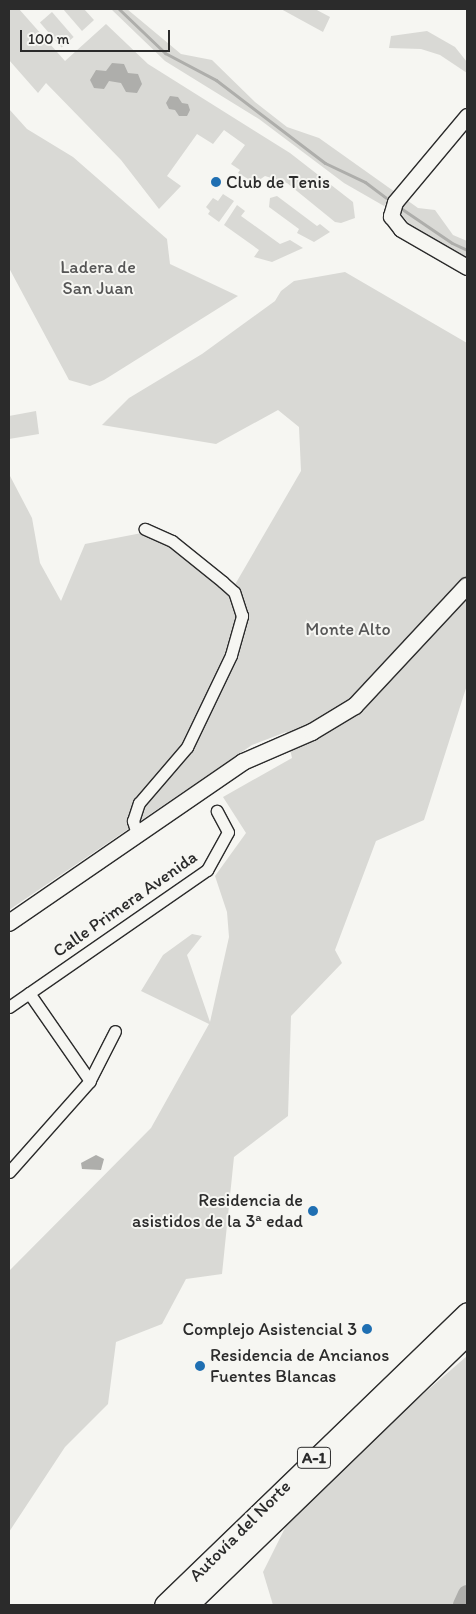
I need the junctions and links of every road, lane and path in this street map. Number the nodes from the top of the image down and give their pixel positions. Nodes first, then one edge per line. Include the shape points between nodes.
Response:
1 (467, 116) edge
2 (467, 267) edge
3 (145, 529) dead end
4 (467, 586) edge
5 (217, 811) dead end
6 (137, 834) junction
7 (9, 923) edge
8 (29, 993) junction
9 (9, 1007) edge
10 (115, 1031) dead end
11 (90, 1081) junction
12 (9, 1172) edge
13 (467, 1313) edge
14 (467, 1334) edge
15 (164, 1605) edge
16 (187, 1605) edge

1 - 2 street via 395,202 391,216 401,229
3 - 6 street via 172,541 223,582 234,592 242,616 231,655 187,747 139,804 133,821
4 - 6 main road via 355,706 312,732 255,755
5 - 8 street, Calle Primera Avenida via 228,832 207,870
6 - 7 main road
8 - 9 street, Calle Primera Avenida
8 - 11 street
10 - 11 street
11 - 12 street
13 - 15 highway, Autovía del Norte / A-1
14 - 16 highway, Autovía del Norte / A-1

